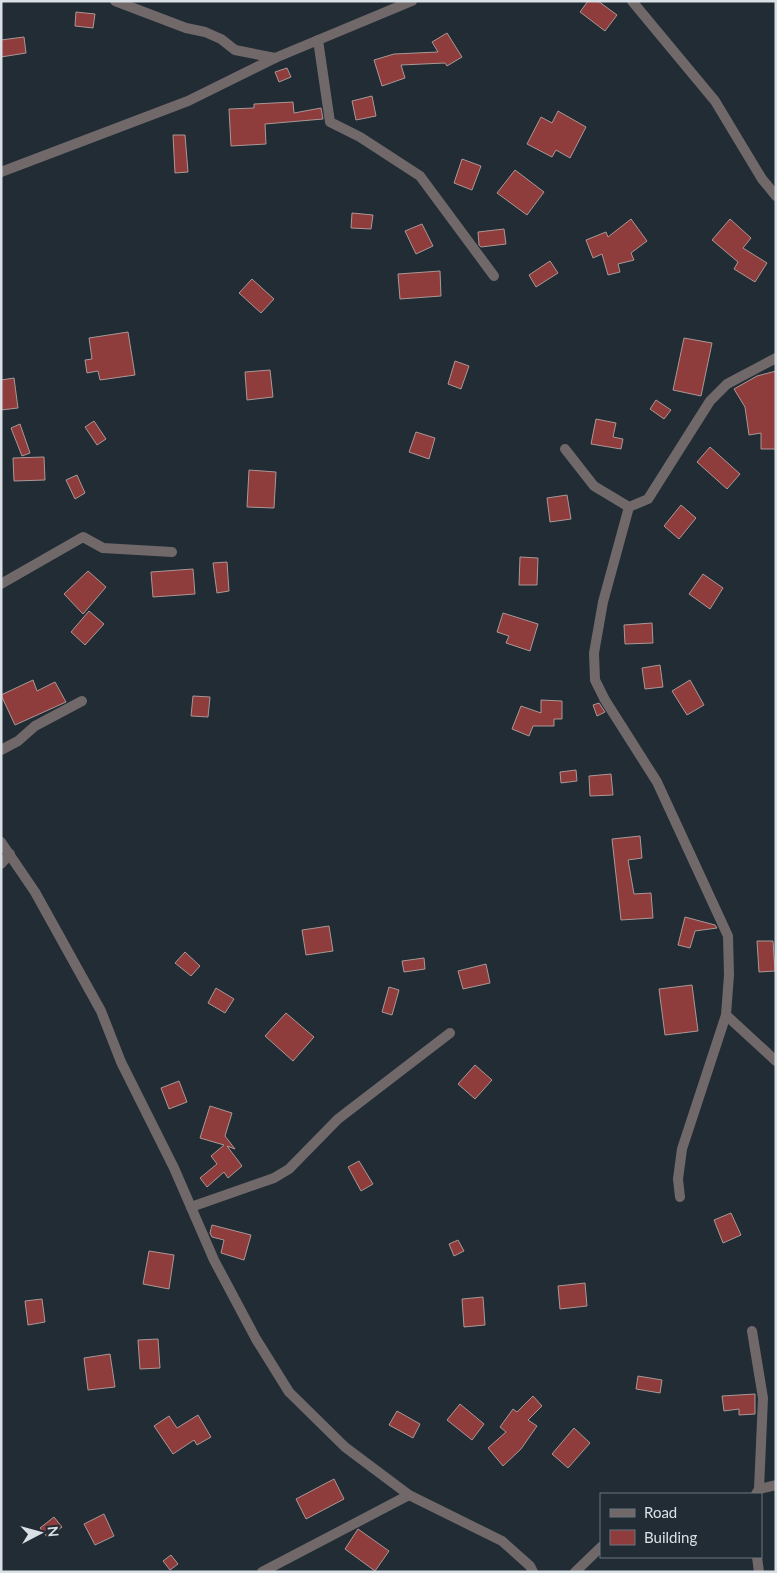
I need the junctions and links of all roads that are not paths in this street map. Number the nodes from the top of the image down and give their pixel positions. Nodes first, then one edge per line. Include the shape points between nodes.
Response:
1 (115, 1) edge
2 (412, 1) edge
3 (632, 1) edge
4 (318, 40) junction
5 (275, 58) junction
6 (1, 172) edge
7 (776, 196) edge
8 (494, 276) dead end
9 (776, 358) edge
10 (565, 448) dead end
11 (629, 507) junction
12 (172, 552) dead end
13 (1, 584) edge
14 (82, 701) dead end
15 (1, 750) edge
16 (1, 842) edge
17 (10, 854) junction
18 (1, 864) edge
19 (726, 1015) junction
20 (450, 1033) dead end
21 (776, 1061) edge
22 (680, 1197) dead end
23 (190, 1207) junction
24 (752, 1332) dead end
25 (776, 1485) edge
26 (757, 1492) edge
27 (409, 1495) junction
28 (600, 1548) edge
29 (757, 1558) edge
30 (262, 1572) edge
31 (533, 1572) edge
32 (575, 1572) edge
33 (759, 1572) edge

1 - 5 street via 205,32 236,50
2 - 4 street
3 - 7 street via 716,101
4 - 5 street
4 - 8 street via 330,122 360,137 420,176
5 - 6 street via 188,101
9 - 11 street via 727,384 710,401 648,498
10 - 11 street via 594,486
11 - 19 street via 603,602 594,653 595,680 657,782 728,936
12 - 13 street via 103,548 83,537
14 - 15 street via 35,726
16 - 17 street
17 - 18 street
17 - 23 street via 101,1011 121,1062
19 - 21 street
19 - 22 street via 682,1149 678,1180
20 - 23 street via 338,1119 289,1169 274,1178
23 - 27 street via 256,1339 289,1392 345,1447
24 - 26 street via 763,1398
25 - 26 street
27 - 30 street
27 - 31 street via 502,1541
28 - 32 street
29 - 33 street

